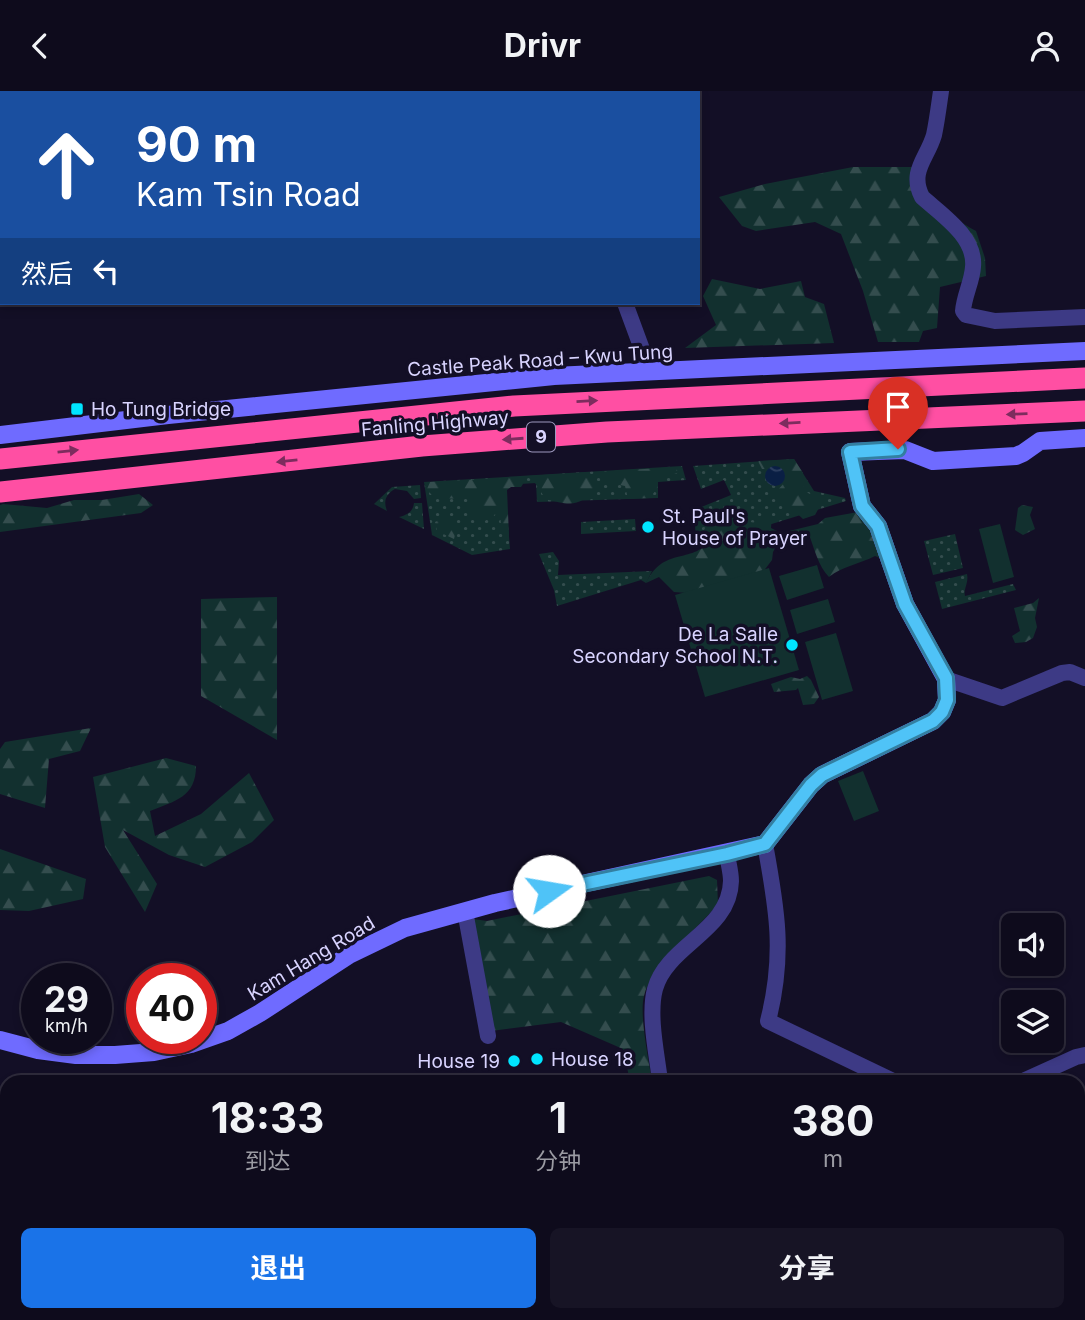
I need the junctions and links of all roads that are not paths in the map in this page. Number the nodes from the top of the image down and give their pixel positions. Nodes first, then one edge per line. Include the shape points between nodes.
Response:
1 (941, 91) edge
2 (626, 305) edge
3 (1085, 317) edge
4 (1085, 351) edge
5 (648, 372) junction
6 (1085, 378) edge
7 (1085, 411) edge
8 (0, 435) edge
9 (1085, 438) edge
10 (0, 459) edge
11 (0, 492) edge
12 (946, 678) junction
13 (1085, 678) edge
14 (765, 844) junction
15 (727, 854) junction
16 (465, 911) junction
17 (488, 1036) dead end
18 (0, 1041) edge
19 (1085, 1055) edge
20 (659, 1075) edge
21 (880, 1075) edge
22 (1037, 1075) edge

1 - 3 street via 933,136 916,178 922,197 969,244 973,269 963,311 995,321
2 - 5 street
4 - 5 street, Castle Peak Road – Kwu Tung
5 - 8 street, Castle Peak Road – Kwu Tung via 554,376
10 -> 6 highway, Fanling Highway / 9 via 514,406
7 -> 11 highway, Fanling Highway / 9 via 607,432 422,446
9 - 12 street via 1040,441 1016,456 950,460 933,461 905,450 850,452 862,506 878,526 905,604
12 - 13 street via 1002,698 1062,673
12 - 14 street via 947,700 933,721 822,775
14 - 15 street, Kam Hang Road
14 - 21 street via 779,938 768,1021
15 - 16 street, Kam Hang Road
15 - 20 street via 731,879 724,907 709,928 667,964 654,992
16 - 17 street
16 - 18 street, Kam Hang Road via 405,928 349,955 228,1031 191,1044 153,1052 76,1055
19 - 22 street

